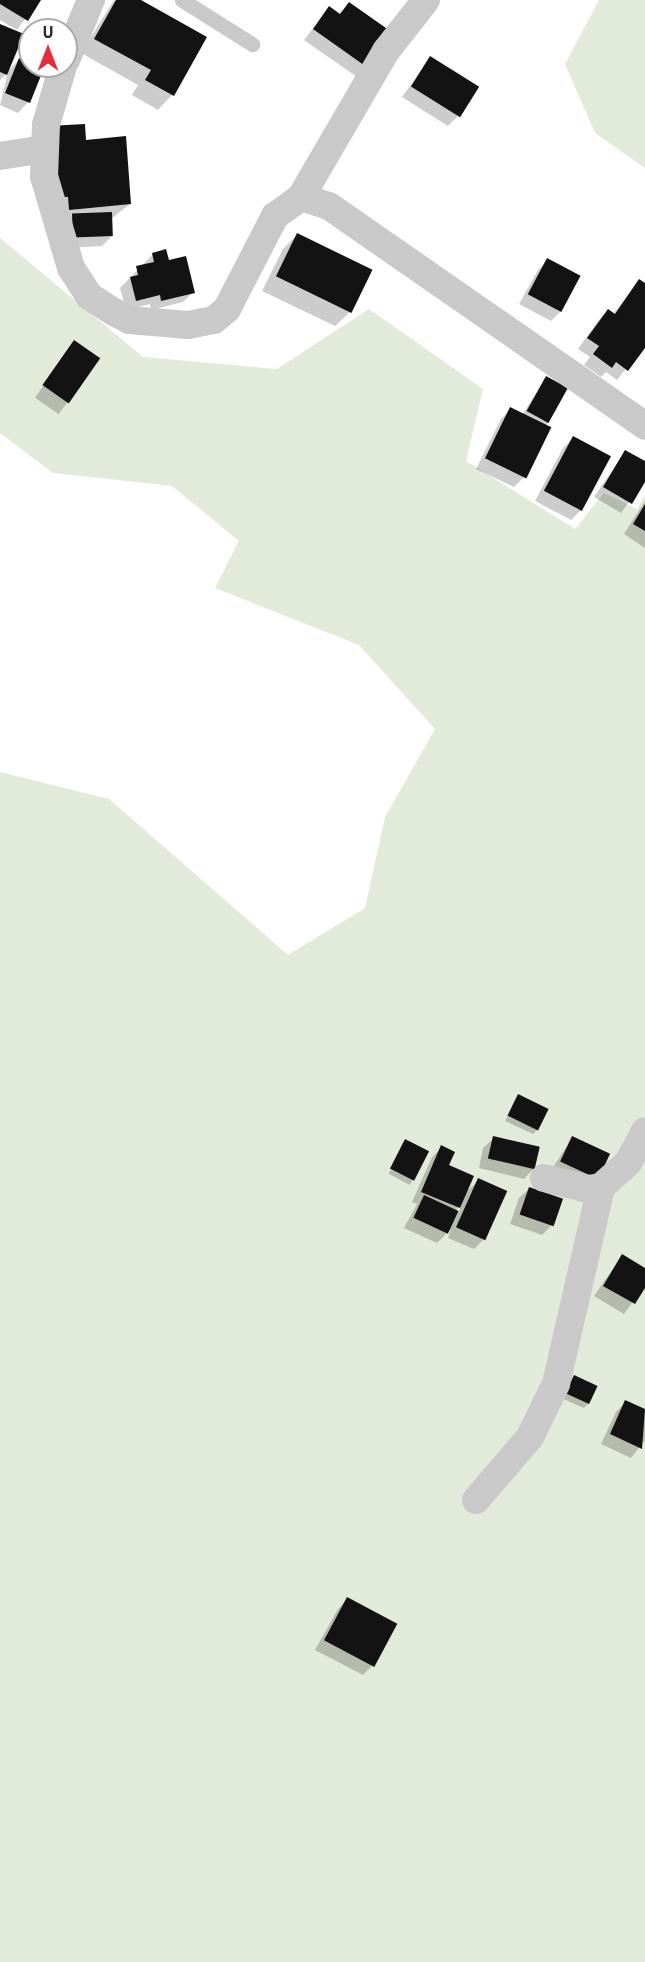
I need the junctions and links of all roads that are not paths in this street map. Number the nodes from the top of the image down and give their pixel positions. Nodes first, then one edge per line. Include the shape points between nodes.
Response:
1 (91, 0) edge
2 (182, 0) edge
3 (426, 0) edge
4 (78, 31) edge
5 (252, 44) dead end
6 (58, 78) edge
7 (44, 149) junction
8 (0, 156) edge
9 (301, 197) junction
10 (645, 426) edge
11 (645, 1131) edge
12 (544, 1178) dead end
13 (601, 1187) junction
14 (476, 1500) dead end

1 - 4 street
2 - 5 lane
3 - 9 street via 386,51
6 - 7 street via 52,94
7 - 8 street
7 - 9 street via 44,176 52,217 71,268 89,296 129,320 188,325 214,320 227,309 275,216
9 - 10 street via 329,206
11 - 13 street via 628,1163
12 - 13 street via 588,1189
13 - 14 street via 552,1393 530,1437

